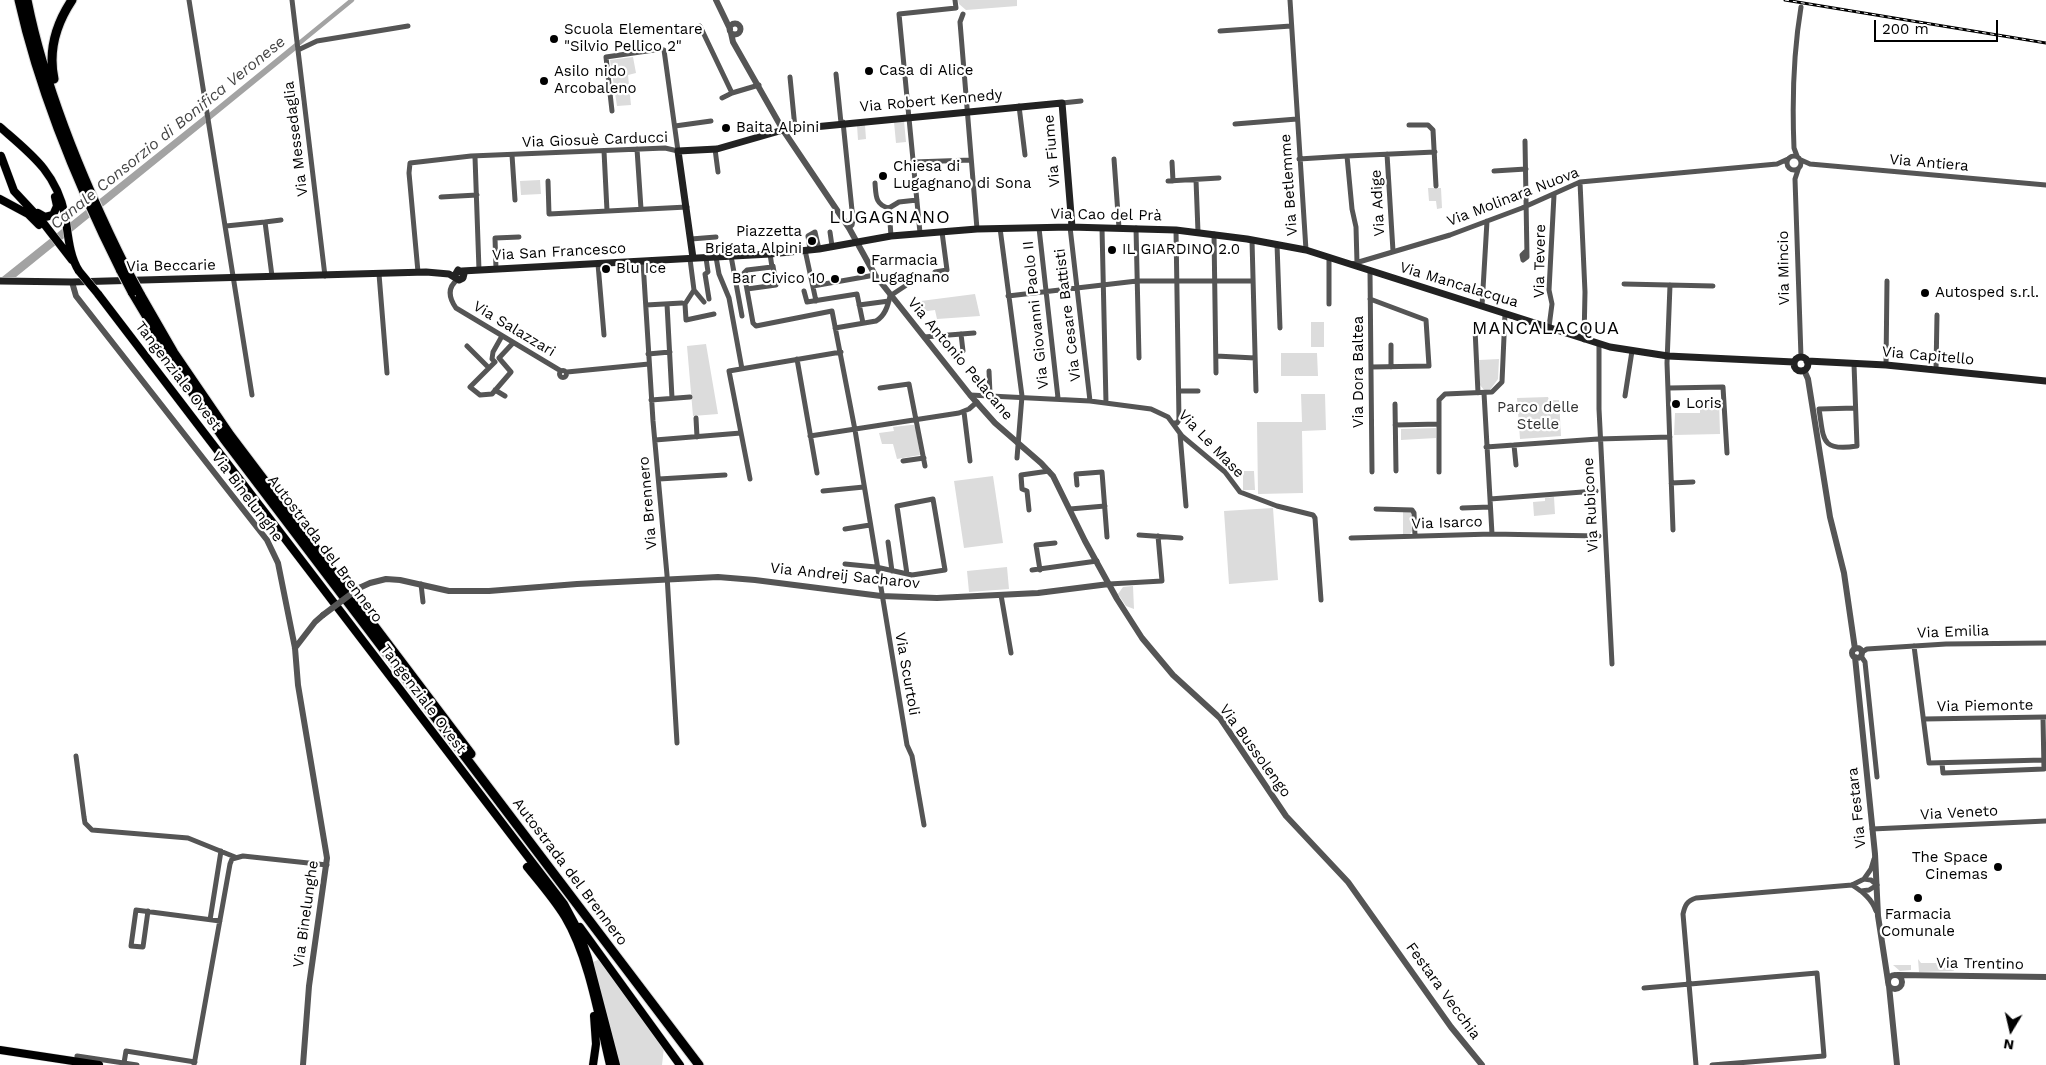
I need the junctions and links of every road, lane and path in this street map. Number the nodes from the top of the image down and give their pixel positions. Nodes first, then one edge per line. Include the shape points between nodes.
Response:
1 (18, 0) edge
2 (27, 0) edge
3 (72, 0) edge
4 (189, 0) edge
5 (292, 0) edge
6 (716, 0) edge
7 (955, 0) edge
8 (1290, 0) edge
9 (1801, 7) dead end
10 (963, 14) dead end
11 (408, 26) dead end
12 (700, 26) dead end
13 (1291, 26) junction
14 (732, 28) junction
15 (1220, 31) dead end
16 (298, 50) junction
17 (738, 51) junction
18 (836, 74) dead end
19 (790, 77) dead end
20 (759, 85) junction
21 (732, 93) junction
22 (722, 98) dead end
23 (1081, 101) dead end
24 (1062, 103) junction
25 (1019, 106) junction
26 (612, 111) dead end
27 (967, 111) junction
28 (909, 116) junction
29 (1297, 120) junction
30 (711, 122) dead end
31 (842, 122) junction
32 (1235, 124) dead end
33 (675, 126) junction
34 (1409, 126) dead end
35 (0, 127) edge
36 (795, 128) junction
37 (783, 130) junction
38 (0, 132) edge
39 (1525, 141) dead end
40 (1794, 148) junction
41 (715, 149) junction
42 (638, 150) junction
43 (74, 151) junction
44 (678, 151) junction
45 (604, 152) junction
46 (1435, 152) junction
47 (1388, 154) junction
48 (512, 155) junction
49 (1025, 155) dead end
50 (1, 156) edge
51 (1347, 156) junction
52 (475, 157) junction
53 (1789, 158) junction
54 (1799, 158) junction
55 (1114, 159) dead end
56 (1299, 159) junction
57 (971, 160) junction
58 (914, 162) junction
59 (1172, 162) dead end
60 (1777, 164) junction
61 (1810, 164) junction
62 (1789, 168) junction
63 (1526, 169) junction
64 (1799, 169) junction
65 (1494, 171) dead end
66 (718, 172) dead end
67 (1219, 178) dead end
68 (1795, 179) junction
69 (1196, 180) junction
70 (548, 181) dead end
71 (1580, 182) junction
72 (875, 183) dead end
73 (2046, 185) edge
74 (1436, 186) dead end
75 (0, 192) edge
76 (89, 195) junction
77 (477, 195) junction
78 (1554, 195) junction
79 (441, 197) dead end
80 (0, 199) edge
81 (515, 200) dead end
82 (917, 200) junction
83 (687, 207) junction
84 (1525, 207) junction
85 (888, 208) junction
86 (642, 210) junction
87 (606, 211) junction
88 (30, 212) junction
89 (281, 220) dead end
90 (1487, 221) junction
91 (265, 222) junction
92 (226, 226) junction
93 (1071, 227) junction
94 (849, 228) junction
95 (1000, 228) junction
96 (1039, 228) junction
97 (1102, 228) junction
98 (1119, 228) junction
99 (1136, 228) junction
100 (977, 229) junction
101 (1176, 230) junction
102 (830, 232) dead end
103 (942, 232) junction
104 (1198, 232) junction
105 (920, 233) junction
106 (1214, 234) junction
107 (891, 236) junction
108 (519, 237) dead end
109 (716, 237) dead end
110 (691, 239) junction
111 (1252, 240) junction
112 (856, 243) junction
113 (1277, 244) junction
114 (832, 246) junction
115 (819, 249) junction
116 (808, 250) junction
117 (1306, 250) junction
118 (1392, 251) junction
119 (1526, 252) dead end
120 (770, 254) junction
121 (731, 256) junction
122 (716, 257) junction
123 (1329, 257) junction
124 (692, 258) junction
125 (706, 258) junction
126 (643, 262) junction
127 (1354, 263) junction
128 (598, 264) junction
129 (773, 266) junction
130 (77, 269) junction
131 (496, 269) junction
132 (478, 270) junction
133 (1370, 271) junction
134 (418, 272) junction
135 (934, 272) dead end
136 (364, 274) joint
137 (379, 274) junction
138 (459, 275) junction
139 (875, 275) junction
140 (272, 276) junction
141 (325, 276) junction
142 (234, 278) junction
143 (0, 281) edge
144 (1138, 281) junction
145 (1177, 281) junction
146 (1215, 281) junction
147 (1253, 281) junction
148 (1887, 281) dead end
149 (72, 282) junction
150 (1624, 284) dead end
151 (1104, 285) junction
152 (1670, 285) junction
153 (813, 286) junction
154 (906, 286) dead end
155 (1713, 286) dead end
156 (1077, 287) junction
157 (747, 289) junction
158 (694, 290) junction
159 (804, 291) dead end
160 (1046, 292) junction
161 (136, 293) junction
162 (95, 294) junction
163 (1008, 296) junction
164 (890, 298) junction
165 (1370, 299) junction
166 (816, 301) junction
167 (682, 303) dead end
168 (667, 304) junction
169 (1329, 304) dead end
170 (646, 305) junction
171 (860, 305) junction
172 (1482, 306) junction
173 (714, 314) dead end
174 (1505, 314) junction
175 (1937, 315) dead end
176 (742, 316) dead end
177 (863, 323) junction
178 (835, 328) junction
179 (1280, 328) dead end
180 (1549, 328) junction
181 (1475, 329) dead end
182 (974, 333) dead end
183 (961, 334) junction
184 (604, 335) dead end
185 (502, 336) junction
186 (924, 337) junction
187 (1584, 340) junction
188 (513, 343) junction
189 (1599, 344) junction
190 (1390, 345) dead end
191 (467, 346) dead end
192 (963, 351) dead end
193 (1632, 351) junction
194 (670, 352) junction
195 (841, 352) junction
196 (648, 354) junction
197 (1216, 356) junction
198 (1668, 356) junction
199 (1139, 358) dead end
200 (1255, 358) junction
201 (1804, 359) junction
202 (497, 360) junction
203 (797, 360) junction
204 (1794, 362) junction
205 (649, 364) junction
206 (1854, 364) junction
207 (1886, 365) junction
208 (1371, 367) junction
209 (1391, 367) junction
210 (489, 368) junction
211 (742, 369) junction
212 (1804, 370) junction
213 (1936, 370) junction
214 (988, 371) dead end
215 (387, 373) dead end
216 (1216, 373) dead end
217 (2046, 381) edge
218 (880, 388) dead end
219 (1669, 388) junction
220 (495, 390) junction
221 (1256, 390) dead end
222 (1179, 391) junction
223 (1198, 391) dead end
224 (1481, 393) junction
225 (990, 394) junction
226 (252, 395) dead end
227 (970, 395) junction
228 (505, 396) dead end
229 (1022, 396) junction
230 (1625, 396) dead end
231 (690, 397) dead end
232 (672, 398) junction
233 (1058, 398) junction
234 (651, 400) junction
235 (1090, 401) junction
236 (977, 402) junction
237 (1106, 403) junction
238 (1395, 404) dead end
239 (1855, 408) junction
240 (964, 412) junction
241 (696, 418) dead end
242 (916, 420) junction
243 (1173, 423) junction
244 (1439, 424) junction
245 (1395, 425) junction
246 (855, 430) junction
247 (740, 434) junction
248 (1180, 434) junction
249 (810, 436) junction
250 (697, 437) junction
251 (1670, 437) junction
252 (1601, 439) junction
253 (655, 440) junction
254 (1018, 444) junction
255 (1514, 445) junction
256 (1486, 447) junction
257 (1727, 453) dead end
258 (924, 458) junction
259 (1017, 458) dead end
260 (903, 461) dead end
261 (970, 461) dead end
262 (1516, 465) dead end
263 (925, 466) dead end
264 (1049, 471) junction
265 (1396, 471) dead end
266 (1372, 472) dead end
267 (1439, 472) dead end
268 (817, 473) dead end
269 (725, 475) dead end
270 (659, 479) junction
271 (750, 479) dead end
272 (1693, 482) dead end
273 (1671, 483) junction
274 (1077, 485) dead end
275 (864, 487) junction
276 (823, 491) dead end
277 (1596, 491) dead end
278 (1490, 499) junction
279 (1105, 506) junction
280 (1186, 506) dead end
281 (1490, 507) junction
282 (1462, 508) dead end
283 (1070, 509) junction
284 (1376, 509) dead end
285 (1029, 510) dead end
286 (870, 525) junction
287 (845, 529) dead end
288 (1673, 530) dead end
289 (1492, 534) junction
290 (1139, 536) dead end
291 (1158, 536) junction
292 (1415, 536) junction
293 (1598, 536) dead end
294 (1107, 537) dead end
295 (1181, 538) dead end
296 (1351, 538) dead end
297 (888, 542) dead end
298 (1055, 543) dead end
299 (1097, 561) junction
300 (845, 564) dead end
301 (876, 567) junction
302 (1032, 570) dead end
303 (1040, 570) junction
304 (892, 571) junction
305 (907, 574) junction
306 (667, 580) junction
307 (421, 584) junction
308 (1109, 584) junction
309 (1001, 595) junction
310 (881, 596) junction
311 (1321, 600) dead end
312 (423, 602) dead end
313 (2046, 643) edge
314 (1914, 646) junction
315 (295, 648) junction
316 (1011, 653) dead end
317 (1860, 655) junction
318 (1612, 664) dead end
319 (2044, 718) edge
320 (1924, 719) junction
321 (677, 743) dead end
322 (76, 756) dead end
323 (2043, 760) junction
324 (1942, 763) junction
325 (1877, 777) dead end
326 (1872, 820) junction
327 (2046, 821) edge
328 (924, 825) dead end
329 (1872, 829) junction
330 (1883, 829) junction
331 (221, 852) junction
332 (1875, 854) junction
333 (235, 857) junction
334 (327, 865) junction
335 (1864, 879) junction
336 (1852, 885) junction
337 (1876, 885) junction
338 (1861, 891) junction
339 (564, 904) junction
340 (148, 911) junction
341 (1878, 916) junction
342 (210, 920) junction
343 (220, 921) junction
344 (1384, 931) joint
345 (1884, 955) junction
346 (1898, 977) junction
347 (2046, 977) edge
348 (1689, 984) junction
349 (1891, 985) junction
350 (1644, 988) dead end
351 (592, 994) junction
352 (0, 1050) edge
353 (77, 1062) junction
354 (124, 1063) junction
355 (194, 1064) edge
356 (99, 1065) edge
357 (137, 1065) edge
358 (303, 1065) edge
359 (593, 1065) edge
360 (610, 1065) edge
361 (616, 1065) edge
362 (680, 1065) edge
363 (699, 1065) edge
364 (707, 1065) edge
365 (1482, 1065) edge
366 (1696, 1065) edge
367 (1712, 1065) edge
368 (1897, 1065) edge

1 - 76 highway, Autostrada del Brennero via 53,114
2 - 43 highway, Autostrada del Brennero via 44,66
3 - 43 highway via 56,28 52,67
4 - 92 street
5 - 16 street, Via Messedaglia
6 - 14 street, Via Antonio Pelacane
7 - 28 street via 956,8 899,14
8 - 13 street, Via Betlemme
9 - 40 street, Via Mincio via 1793,68
10 - 27 street via 960,22
11 - 16 street via 317,41
12 - 21 street
13 - 15 street
13 - 29 street, Via Betlemme
14 - 17 street, Via Antonio Pelacane via 733,42
14 - 17 street via 736,35 739,33
16 - 141 street, Via Messedaglia
17 - 20 street, Via Antonio Pelacane
18 - 31 street
19 - 36 street
20 - 21 street
20 - 37 street, Via Antonio Pelacane
21 - 22 street
23 - 24 street, Via Robert Kennedy
24 - 25 main road, Via Robert Kennedy
24 - 93 main road, Via Fiume
25 - 27 main road, Via Robert Kennedy
25 - 49 street
26 - 33 street via 606,56 661,49 665,52
27 - 28 main road, Via Robert Kennedy
27 - 57 street
28 - 31 main road, Via Robert Kennedy
28 - 58 street
29 - 32 street, Via Betlemme
29 - 56 street, Via Betlemme
30 - 33 street
31 - 36 main road, Via Robert Kennedy
31 - 94 street via 853,220
33 - 44 street
34 - 46 street via 1432,127
35 - 130 main road, Tangenziale Ovest via 41,163 58,191
36 - 37 main road, Via Robert Kennedy
37 - 41 main road, Via Robert Kennedy
37 - 94 street, Via Antonio Pelacane
38 - 88 main road via 35,162 55,196 57,206 54,215 45,217
39 - 63 street
40 - 53 street, Via Mincio
40 - 54 street, Via Mincio
41 - 44 main road, Via Robert Kennedy
41 - 66 street
42 - 44 street, Via Giosuè Carducci via 665,148
42 - 45 street, Via Giosuè Carducci
42 - 86 street
43 - 76 highway, Autostrada del Brennero
44 - 83 main road
45 - 48 street, Via Giosuè Carducci
45 - 87 street
46 - 47 street
46 - 74 street
47 - 51 street
47 - 118 street, Via Adige
48 - 52 street, Via Giosuè Carducci
48 - 81 street, Via Giosuè Carducci
50 - 88 main road via 14,190
51 - 56 street
51 - 127 street via 1356,227
52 - 77 street
52 - 134 street, Via Giosuè Carducci via 409,165
53 - 54 street
53 - 60 street, Via Molinara Nuova
53 - 62 street, Via Mincio
54 - 61 street, Via Antiera
54 - 64 street, Via Mincio
55 - 98 street
56 - 117 street, Via Betlemme
57 - 58 street
57 - 100 street
58 - 82 street
59 - 69 street via 1170,181
60 - 62 street, Via Molinara Nuova
60 - 71 street, Via Molinara Nuova
61 - 64 street, Via Antiera
61 - 73 street, Via Antiera
62 - 64 street
62 - 68 street, Via Mincio
63 - 65 street
63 - 84 street
64 - 68 street, Via Mincio
67 - 69 street
68 - 201 street, Via Mincio via 1798,316
69 - 104 street
70 - 87 street via 549,214
71 - 78 street, Via Molinara Nuova
71 - 187 street
72 - 85 street via 877,201 881,207
75 - 88 main road
76 - 161 highway, Autostrada del Brennero, bridge
77 - 79 street
77 - 132 street
78 - 84 street, Via Molinara Nuova
78 - 180 street, Via Tevere
80 - 88 main road, Tangenziale Ovest
82 - 85 street via 899,202
82 - 105 street
83 - 86 street
83 - 110 main road
84 - 90 street, Via Molinara Nuova
84 - 119 street
85 - 107 street
86 - 87 street
88 - 130 main road, Tangenziale Ovest
89 - 91 street
90 - 118 street, Via Molinara Nuova
90 - 172 street
91 - 92 street
91 - 140 street
92 - 142 street
93 - 96 main road, Via Cao del Prà
93 - 97 main road, Via Cao del Prà
93 - 156 street, Via Cesare Battisti
94 - 112 street, Via Antonio Pelacane
95 - 96 main road, Via Cao del Prà
95 - 100 main road, Via Cao del Prà
95 - 163 street
96 - 160 street, Via Giovanni Paolo II
97 - 98 main road, Via Cao del Prà
97 - 151 street
98 - 99 main road, Via Cao del Prà
99 - 101 main road, Via Cao del Prà
99 - 144 street
100 - 103 main road, Via Cao del Prà
101 - 104 main road, Via Cao del Prà
101 - 145 street
102 - 114 street
103 - 105 main road, Via Cao del Prà
103 - 135 street via 946,270
104 - 106 main road, Via Cao del Prà
105 - 107 main road, Via Cao del Prà
106 - 111 main road, Via Cao del Prà
106 - 146 street
107 - 112 main road, Via Cao del Prà
108 - 131 street via 495,238
109 - 110 street
110 - 124 main road
111 - 113 main road, Via Cao del Prà
111 - 147 street
112 - 114 main road, Via Cao del Prà
112 - 139 street, Via Antonio Pelacane
113 - 117 main road, Via Cao del Prà
113 - 179 street
114 - 115 main road, Via Cao del Prà
115 - 116 main road, Via Cao del Prà
115 - 116 street via 815,232 808,236
116 - 120 main road, Via Cao del Prà
116 - 153 street
117 - 123 main road, Via Cao del Prà
118 - 127 street, Via Molinara Nuova
120 - 121 main road, Via Cao del Prà
120 - 129 street
121 - 122 main road, Via San Francesco
121 - 176 street
122 - 125 main road, Via San Francesco
122 - 211 street via 729,298
123 - 127 main road, Via Cao del Prà
123 - 169 street
124 - 125 main road, Via San Francesco
124 - 126 main road, Via San Francesco
124 - 158 street
125 - 158 street via 706,300
126 - 128 main road, Via San Francesco
126 - 170 street, Via Brennero
127 - 133 main road, Via Mancalacqua
128 - 131 main road, Via San Francesco
128 - 184 street
129 - 157 street via 747,270 744,273
129 - 157 street via 776,285
130 - 162 main road, Tangenziale Ovest, bridge
131 - 132 main road, Via San Francesco
132 - 138 main road, Via San Francesco
133 - 165 street, Via Dora Baltea
133 - 172 main road, Via Mancalacqua
134 - 137 main road, Via San Francesco
134 - 138 main road, Via San Francesco
136 - 137 main road, Via San Francesco
136 - 141 main road, Via Beccarie
137 - 215 street
138 - 185 street, Via Salazzari via 451,286 450,294 456,308
139 - 153 street
139 - 164 street, Via Antonio Pelacane
140 - 141 main road, Via Beccarie
140 - 142 main road, Via Beccarie
142 - 149 main road, Via Beccarie
142 - 226 street
143 - 149 main road, Via Beccarie
144 - 145 street
144 - 151 street
144 - 199 street
145 - 146 street
145 - 222 street
146 - 147 street
146 - 197 street
147 - 200 street
148 - 207 street
149 - 315 street, Via Binelunghe via 76,296 267,540 278,563
150 - 152 street
151 - 156 street
151 - 237 street
152 - 155 street
152 - 198 street
153 - 166 street
154 - 164 street
156 - 160 street
156 - 235 street, Via Cesare Battisti
157 - 178 street via 753,323 757,326 832,311
158 - 173 street via 685,304 686,320
159 - 166 street via 807,302
160 - 163 street
160 - 233 street, Via Giovanni Paolo II
161 - 363 highway, Autostrada del Brennero via 190,389 224,439
161 - 364 highway, Autostrada del Brennero via 230,435
162 - 339 main road, Tangenziale Ovest
162 - 351 main road, Tangenziale Ovest via 564,916 578,947
163 - 229 street
164 - 171 street
164 - 177 street via 880,318
164 - 186 street, Via Antonio Pelacane
165 - 208 street, Via Dora Baltea
165 - 209 street via 1426,320 1429,366
166 - 171 street via 857,294
167 - 168 street
168 - 170 street
168 - 194 street
170 - 196 street, Via Brennero
171 - 177 street
172 - 174 main road, Via Mancalacqua
174 - 180 main road, Via Mancalacqua
174 - 224 street via 1502,382 1492,392
175 - 213 street
177 - 178 street
178 - 195 street, Via Scurtoli
180 - 187 main road, Via Mancalacqua
181 - 224 street, Via Isarco
182 - 183 street
183 - 186 street
183 - 192 street
185 - 188 street, Via Salazzari
185 - 202 street via 493,352 492,359
186 - 227 street, Via Antonio Pelacane
187 - 189 main road, Via Mancalacqua
188 - 202 street
188 - 205 street, Via Salazzari via 565,375
189 - 193 main road, Via Mancalacqua
189 - 252 street, Via Rubicone
190 - 209 street
191 - 210 street
193 - 198 main road, Via Mancalacqua
193 - 230 street
194 - 196 street
194 - 232 street
195 - 203 street
195 - 246 street, Via Scurtoli
196 - 205 street, Via Brennero
197 - 200 street
197 - 216 street
198 - 204 main road, Via Mancalacqua
198 - 219 street
200 - 221 street
201 - 204 main road
201 - 206 main road, Via Capitello
201 - 212 main road via 1807,366
202 - 210 street
202 - 220 street via 511,372
203 - 211 street
203 - 249 street
204 - 212 main road via 1798,370
205 - 234 street, Via Brennero
206 - 207 main road, Via Capitello
206 - 239 street
207 - 213 main road, Via Capitello
208 - 209 street
208 - 266 street, Via Dora Baltea
210 - 220 street via 470,387 480,395 492,394
211 - 247 street via 729,371
212 - 317 street via 1830,517 1844,573 1855,648 1859,648
213 - 217 main road, Via Capitello
214 - 225 street
218 - 242 street via 909,384
219 - 251 street
219 - 257 street via 1723,387
220 - 228 street
222 - 223 street
222 - 243 street via 1179,420
224 - 244 street via 1442,395
224 - 256 street, Via Isarco
225 - 227 street
225 - 229 street
227 - 236 street, Via Antonio Pelacane
229 - 233 street
229 - 254 street
231 - 232 street
232 - 234 street
233 - 235 street
234 - 253 street, Via Brennero
235 - 237 street
236 - 240 street
236 - 254 street, Via Antonio Pelacane
237 - 243 street, Via Le Mase via 1151,409
238 - 245 street
239 - 239 street via 1819,409 1827,444 1833,447 1857,446
240 - 242 street
240 - 261 street
241 - 250 street
242 - 246 street
242 - 258 street
243 - 248 street, Via Le Mase
244 - 245 street
244 - 267 street
245 - 265 street
246 - 249 street
246 - 275 street, Via Scurtoli
247 - 250 street
247 - 271 street
248 - 280 street
248 - 311 street, Via Le Mase via 1225,472 1240,492 1263,502 1313,515
249 - 268 street
250 - 253 street
251 - 252 street
251 - 273 street
252 - 255 street
252 - 318 street, Via Rubicone
253 - 270 street, Via Brennero
254 - 259 street
254 - 264 street, Via Antonio Pelacane
255 - 256 street
255 - 262 street
256 - 278 street, Via Isarco
258 - 260 street
258 - 263 street
264 - 283 street, Via Antonio Pelacane
264 - 285 street via 1021,475
269 - 270 street
270 - 306 street, Via Brennero
272 - 273 street
273 - 288 street
274 - 279 street via 1076,474 1102,472
275 - 276 street
275 - 286 street, Via Scurtoli
277 - 278 street
278 - 281 street, Via Isarco
279 - 283 street
279 - 294 street
281 - 282 street
281 - 289 street, Via Isarco
283 - 299 street, Via Antonio Pelacane
284 - 292 street via 1412,510
286 - 287 street
286 - 301 street, Via Scurtoli
289 - 292 street, Via Isarco
289 - 293 street
290 - 291 street
291 - 295 street
291 - 308 street via 1162,580
292 - 296 street, Via Isarco
297 - 304 street
298 - 303 street via 1036,545
299 - 303 street
299 - 308 street, Via Antonio Pelacane
300 - 301 street
301 - 304 street
301 - 310 street, Via Scurtoli
302 - 303 street
304 - 305 street
305 - 305 street via 945,570 933,499 897,506
306 - 307 street via 489,591 449,591
306 - 310 street, Via Andreij Sacharov via 718,577
306 - 321 street, Via Brennero
307 - 312 street
307 - 315 street, bridge via 386,579 359,588 315,622
308 - 309 street, Via Andreij Sacharov
308 - 344 street, Via Bussolengo via 1142,638 1173,674 1220,718 1286,816 1348,882
309 - 310 street, Via Andreij Sacharov
309 - 316 street
310 - 328 street, Via Scurtoli
313 - 314 street, Via Emilia
314 - 317 street, Via Emilia via 1866,649
314 - 320 street
315 - 334 street, Via Binelunghe
317 - 325 street via 1865,662
317 - 326 street, Via Festara
319 - 320 street, Via Piemonte
319 - 323 street
320 - 324 street via 1929,763
322 - 331 street via 88,827 100,832 188,838
323 - 324 street
323 - 324 street via 2044,769 1943,773
326 - 329 street, Via Festara
326 - 330 street
327 - 330 street, Via Veneto
329 - 330 street, Via Veneto
329 - 332 street, Via Festara
331 - 333 street
331 - 342 street
332 - 335 street
332 - 337 street, Via Festara
333 - 334 street
333 - 343 street via 230,864
334 - 358 street, Via Binelunghe via 309,986
335 - 336 street
335 - 337 street
336 - 338 street
336 - 348 street via 1689,900 1683,914
337 - 338 street
337 - 341 street, Via Festara
338 - 341 street via 1874,905
339 - 361 main road, Tangenziale Ovest via 588,958
339 - 362 main road
340 - 340 street via 143,947 131,946 136,910
340 - 342 street
341 - 345 street, Via Festara
342 - 343 street
343 - 355 street
344 - 365 street, Festara Vecchia
345 - 346 street, Via Festara
345 - 349 street, Via Festara
346 - 347 street, Via Trentino
346 - 349 street via 1890,976
346 - 349 street via 1901,985
348 - 350 street
348 - 366 street
348 - 367 street via 1817,973 1824,1056
349 - 368 street, Via Festara
351 - 359 main road via 596,1044
351 - 360 main road, Tangenziale Ovest
352 - 353 main road
353 - 354 street via 77,1056
353 - 356 main road
354 - 355 street via 126,1051
354 - 357 street

